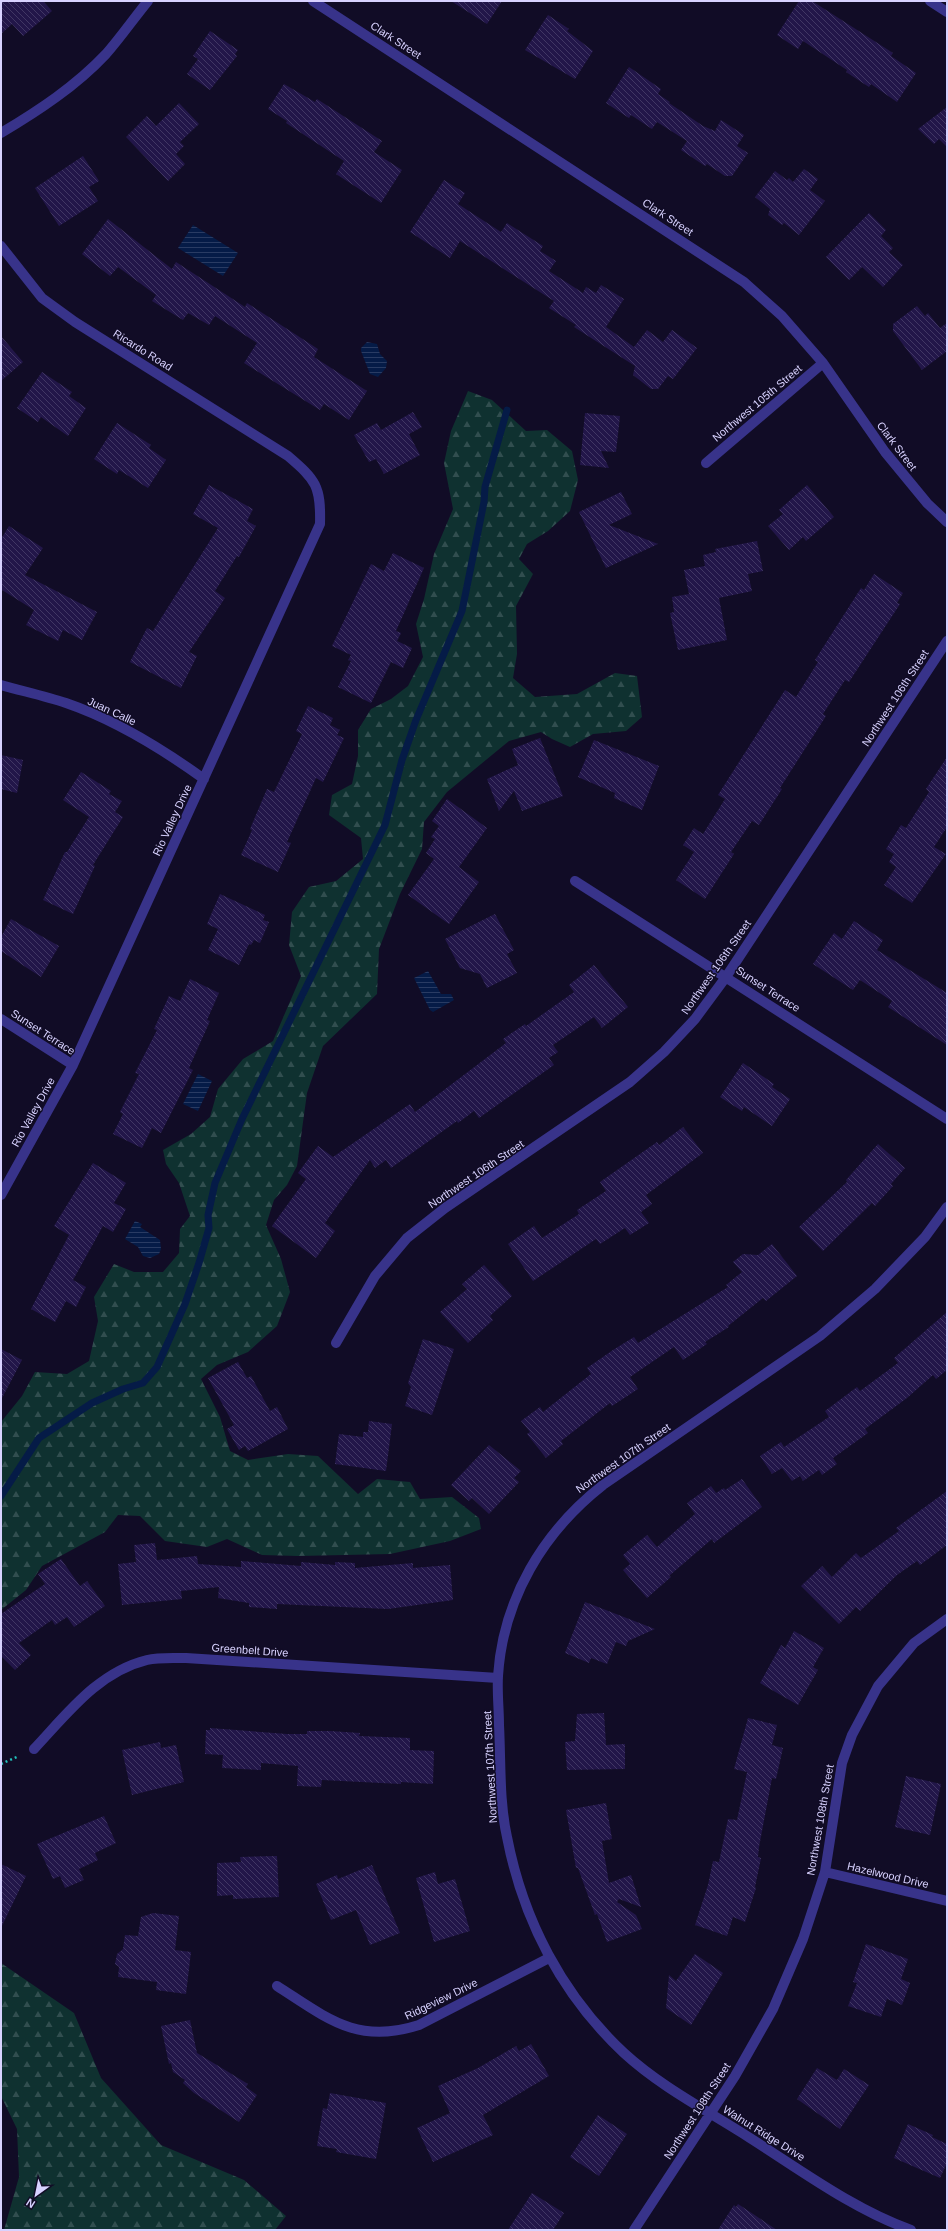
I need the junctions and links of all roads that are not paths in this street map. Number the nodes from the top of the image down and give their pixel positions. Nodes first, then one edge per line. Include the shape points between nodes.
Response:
1 (148, 1) edge
2 (313, 1) edge
3 (930, 1) edge
4 (947, 12) edge
5 (1, 133) edge
6 (1, 246) edge
7 (823, 363) junction
8 (288, 456) joint
9 (706, 463) dead end
10 (947, 522) edge
11 (947, 641) edge
12 (1, 686) edge
13 (204, 779) junction
14 (575, 881) dead end
15 (726, 977) junction
16 (1, 1018) edge
17 (73, 1065) junction
18 (947, 1119) edge
19 (1, 1195) edge
20 (947, 1208) edge
21 (336, 1343) dead end
22 (947, 1619) edge
23 (498, 1678) junction
24 (34, 1749) dead end
25 (511, 1855) joint
26 (824, 1872) junction
27 (947, 1901) edge
28 (549, 1958) junction
29 (277, 1986) dead end
30 (710, 2113) junction
31 (634, 2230) edge
32 (911, 2230) edge

1 - 5 street via 106,54 72,85 35,113
2 - 7 street, Clark Street via 744,282 782,316
3 - 4 street
6 - 8 street, Ricardo Road via 42,298 75,322
7 - 9 street, Northwest 105th Street
7 - 10 street, Clark Street via 885,452 927,503
8 - 13 street, Rio Valley Drive via 310,474 321,498 320,524
11 - 15 street, Northwest 106th Street
12 - 13 street, Juan Calle via 66,703 114,723 161,748
13 - 17 street, Rio Valley Drive
14 - 15 street, Sunset Terrace
15 - 18 street, Sunset Terrace
15 - 21 street, Northwest 106th Street via 695,1019 664,1052 630,1082 445,1208 406,1238 375,1276
16 - 17 street, Sunset Terrace
17 - 19 street, Rio Valley Drive
20 - 23 street, Northwest 107th Street via 925,1237 875,1289 820,1336 603,1485 578,1505 550,1537 523,1579 513,1603 500,1652
22 - 26 street, Northwest 108th Street via 914,1643 878,1686 852,1735 842,1763
23 - 24 street, Greenbelt Drive via 186,1658 148,1660 124,1667 102,1680
23 - 25 street, Northwest 107th Street via 502,1786 506,1836
25 - 28 street, Walnut Ridge Drive via 526,1909
26 - 27 street, Hazelwood Drive
26 - 30 street, Northwest 108th Street via 803,1940 773,2009 735,2076
28 - 29 street, Ridgeview Drive via 419,2026 399,2032 367,2033 336,2024
28 - 30 street, Walnut Ridge Drive via 572,1994 623,2052 653,2077
30 - 31 street, Northwest 108th Street
30 - 32 street, Walnut Ridge Drive via 841,2196

